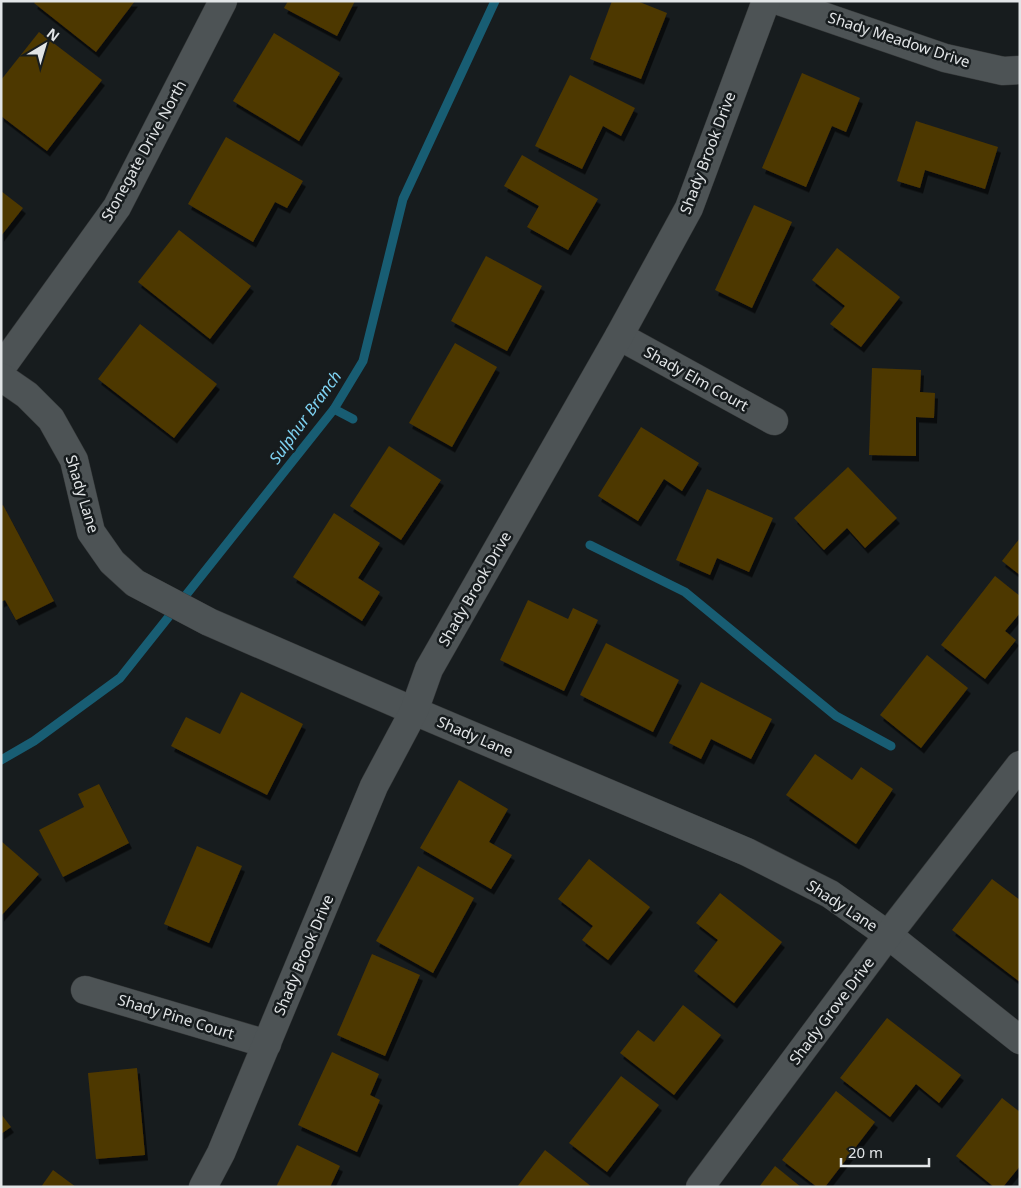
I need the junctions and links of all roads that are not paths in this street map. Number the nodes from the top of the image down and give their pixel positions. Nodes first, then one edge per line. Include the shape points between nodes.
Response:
1 (222, 1) edge
2 (766, 1) edge
3 (780, 1) edge
4 (1020, 70) edge
5 (619, 336) junction
6 (1, 368) edge
7 (1, 376) edge
8 (774, 422) dead end
9 (414, 711) junction
10 (1020, 765) edge
11 (888, 935) junction
12 (85, 990) dead end
13 (1020, 1040) edge
14 (266, 1044) junction
15 (203, 1187) edge
16 (700, 1187) edge

1 - 6 street, Stonegate Drive North via 117,207
2 - 5 street, Shady Brook Drive via 689,208
3 - 4 street, Shady Meadow Drive via 944,58 1002,72
5 - 8 street, Shady Elm Court
5 - 9 street, Shady Brook Drive via 429,669
7 - 9 street, Shady Lane via 27,395 51,419 74,460 91,532 112,562 135,583 209,622
9 - 11 street, Shady Lane via 748,852 830,894
9 - 14 street, Shady Brook Drive via 374,786
10 - 11 street, Shady Grove Drive
11 - 13 street, Shady Lane
11 - 16 street, Shady Grove Drive
12 - 14 street, Shady Pine Court
14 - 15 street, Shady Brook Drive via 221,1153

